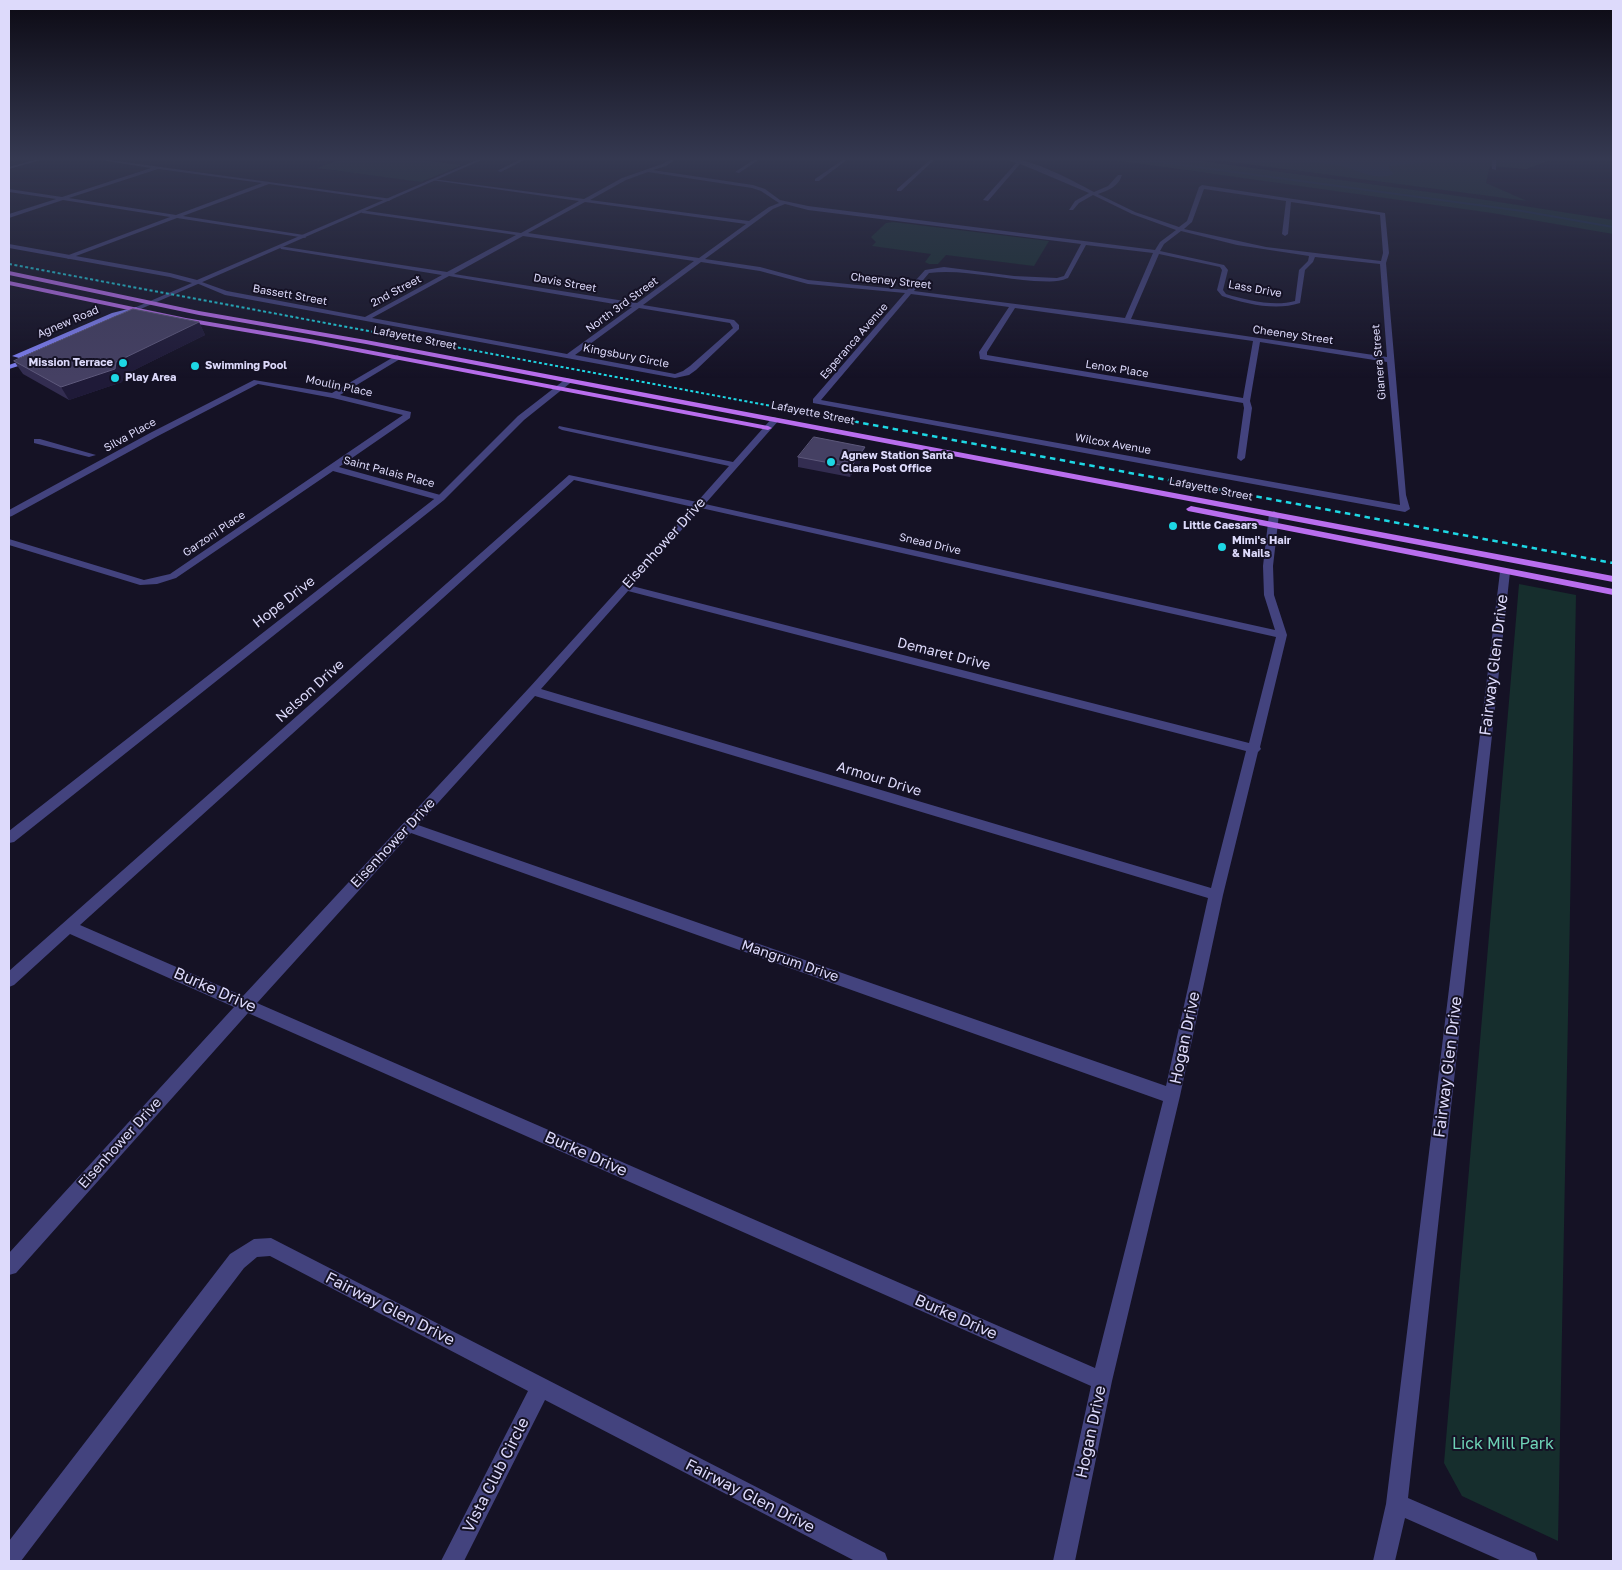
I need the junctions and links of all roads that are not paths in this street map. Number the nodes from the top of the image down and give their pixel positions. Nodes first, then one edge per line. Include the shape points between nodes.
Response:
1 (135, 232) edge
2 (274, 232) edge
3 (315, 232) edge
4 (510, 232) edge
5 (525, 232) edge
6 (737, 232) edge
7 (1006, 232) edge
8 (1175, 232) edge
9 (1194, 232) edge
10 (1384, 232) edge
11 (522, 234) junction
12 (304, 237) junction
13 (1085, 242) junction
14 (9, 246) edge
15 (281, 247) junction
16 (1158, 252) junction
17 (1312, 255) junction
18 (68, 257) junction
19 (700, 261) junction
20 (1382, 264) junction
21 (9, 273) edge
22 (448, 274) junction
23 (197, 282) junction
24 (9, 283) edge
25 (909, 293) junction
26 (152, 302) junction
27 (638, 306) junction
28 (1012, 307) junction
29 (136, 309) junction
30 (366, 319) junction
31 (1126, 320) junction
32 (120, 321) edge
33 (111, 324) edge
34 (1256, 340) junction
35 (569, 356) junction
36 (397, 357) junction
37 (9, 359) edge
38 (1390, 360) junction
39 (9, 368) edge
40 (570, 380) junction
41 (265, 382) joint
42 (560, 388) junction
43 (333, 396) junction
44 (816, 401) joint
45 (1246, 401) junction
46 (408, 414) joint
47 (772, 423) junction
48 (562, 428) dead end
49 (37, 441) dead end
50 (92, 455) dead end
51 (1241, 458) dead end
52 (734, 464) junction
53 (331, 468) junction
54 (572, 477) joint
55 (441, 498) junction
56 (698, 505) junction
57 (1405, 509) joint
58 (1191, 510) dead end
59 (9, 514) edge
60 (1274, 520) junction
61 (9, 542) edge
62 (1505, 572) junction
63 (1613, 579) edge
64 (625, 587) junction
65 (1613, 592) edge
66 (1282, 635) junction
67 (533, 691) junction
68 (1255, 749) junction
69 (408, 827) junction
70 (9, 838) edge
71 (1216, 894) junction
72 (69, 927) junction
73 (9, 980) edge
74 (246, 1004) junction
75 (1172, 1096) junction
76 (9, 1266) edge
77 (1102, 1381) junction
78 (540, 1388) junction
79 (1398, 1504) junction
80 (9, 1559) edge
81 (452, 1561) edge
82 (877, 1561) edge
83 (1064, 1561) edge
84 (1384, 1561) edge
85 (1527, 1561) edge

1 - 18 street
2 - 12 street
3 - 12 street, Agnew Road
4 - 11 street, Cheeney Street
5 - 11 street, 2nd Street
6 - 19 street, North 3rd Street
7 - 13 street
8 - 16 street via 1164,239
9 - 17 street
10 - 20 street, Gianera Street via 1386,253
11 - 19 street, Cheeney Street
11 - 22 street, 2nd Street
12 - 15 street, Agnew Road
13 - 16 street
13 - 25 street, Esperanca Avenue via 1066,277 1058,280 937,268 927,271
14 - 18 street, Bassett Street
15 - 22 street, Davis Street
15 - 23 street, Agnew Road
16 - 17 street, Lass Drive via 1222,266 1225,270 1220,290 1224,295 1288,305 1298,302 1302,270
16 - 31 street
17 - 20 street
18 - 23 street, Bassett Street
19 - 25 street, Cheeney Street via 760,270 808,282
19 - 27 street, North 3rd Street
20 - 38 street, Gianera Street
21 - 26 main road, Lafayette Street
22 - 27 street, Davis Street
22 - 30 street, 2nd Street
23 - 26 street, Agnew Road
23 - 30 street, Bassett Street via 225,293
24 - 29 main road, Lafayette Street
25 - 28 street, Cheeney Street
25 - 44 street, Esperanca Avenue
26 - 29 street, Agnew Road
26 - 40 main road, Lafayette Street
27 - 35 street, North 3rd Street
27 - 35 street, Kingsbury Circle via 732,321 736,329 693,368 674,376
28 - 31 street, Cheeney Street
28 - 45 street, Lenox Place via 982,352 983,357
29 - 32 main road, Agnew Road
29 - 36 main road, Lafayette Street
29 - 37 main road, Agnew Road via 114,314
30 - 35 street, Bassett Street
31 - 34 street, Cheeney Street
33 - 39 main road, Agnew Road
34 - 38 street, Cheeney Street
34 - 45 street
36 - 42 main road, Lafayette Street
36 - 43 street
38 - 57 street, Gianera Street
40 - 42 street, Hope Drive
40 - 47 main road, Lafayette Street
41 - 43 street, Moulin Place
41 - 59 street, Silva Place via 249,384
42 - 47 main road, Lafayette Street
42 - 55 street, Hope Drive via 522,418
43 - 46 street, Moulin Place
44 - 57 street, Wilcox Avenue
45 - 51 street via 1248,408
46 - 53 street, Garzoni Place
47 - 52 street, Eisenhower Drive
47 - 60 main road, Lafayette Street
48 - 52 street
49 - 50 street
52 - 56 street, Eisenhower Drive
53 - 55 street, Saint Palais Place
53 - 61 street, Garzoni Place via 173,576 157,581 144,583
54 - 56 street, Snead Drive
54 - 72 street, Nelson Drive
55 - 70 street, Hope Drive
56 - 64 street, Eisenhower Drive
56 - 66 street, Snead Drive
58 - 60 main road, Lafayette Street
60 - 62 main road, Lafayette Street
60 - 63 main road, Lafayette Street
60 - 66 street via 1268,566 1269,595
62 - 65 main road, Lafayette Street
62 - 79 street, Fairway Glen Drive
64 - 67 street, Eisenhower Drive
64 - 68 street, Demaret Drive
66 - 68 street, Hogan Drive
67 - 69 street, Eisenhower Drive
67 - 71 street, Armour Drive
68 - 71 street, Hogan Drive
69 - 74 street, Eisenhower Drive
69 - 75 street, Mangrum Drive
71 - 75 street, Hogan Drive
72 - 73 street, Nelson Drive
72 - 74 street, Burke Drive
74 - 76 street, Eisenhower Drive
74 - 77 street, Burke Drive
75 - 77 street, Hogan Drive
77 - 83 street, Hogan Drive
78 - 80 street, Fairway Glen Drive via 271,1247 254,1248 237,1261 216,1286
78 - 81 street, Vista Club Circle
78 - 82 street, Fairway Glen Drive
79 - 84 street, Fairway Glen Drive
79 - 85 street

